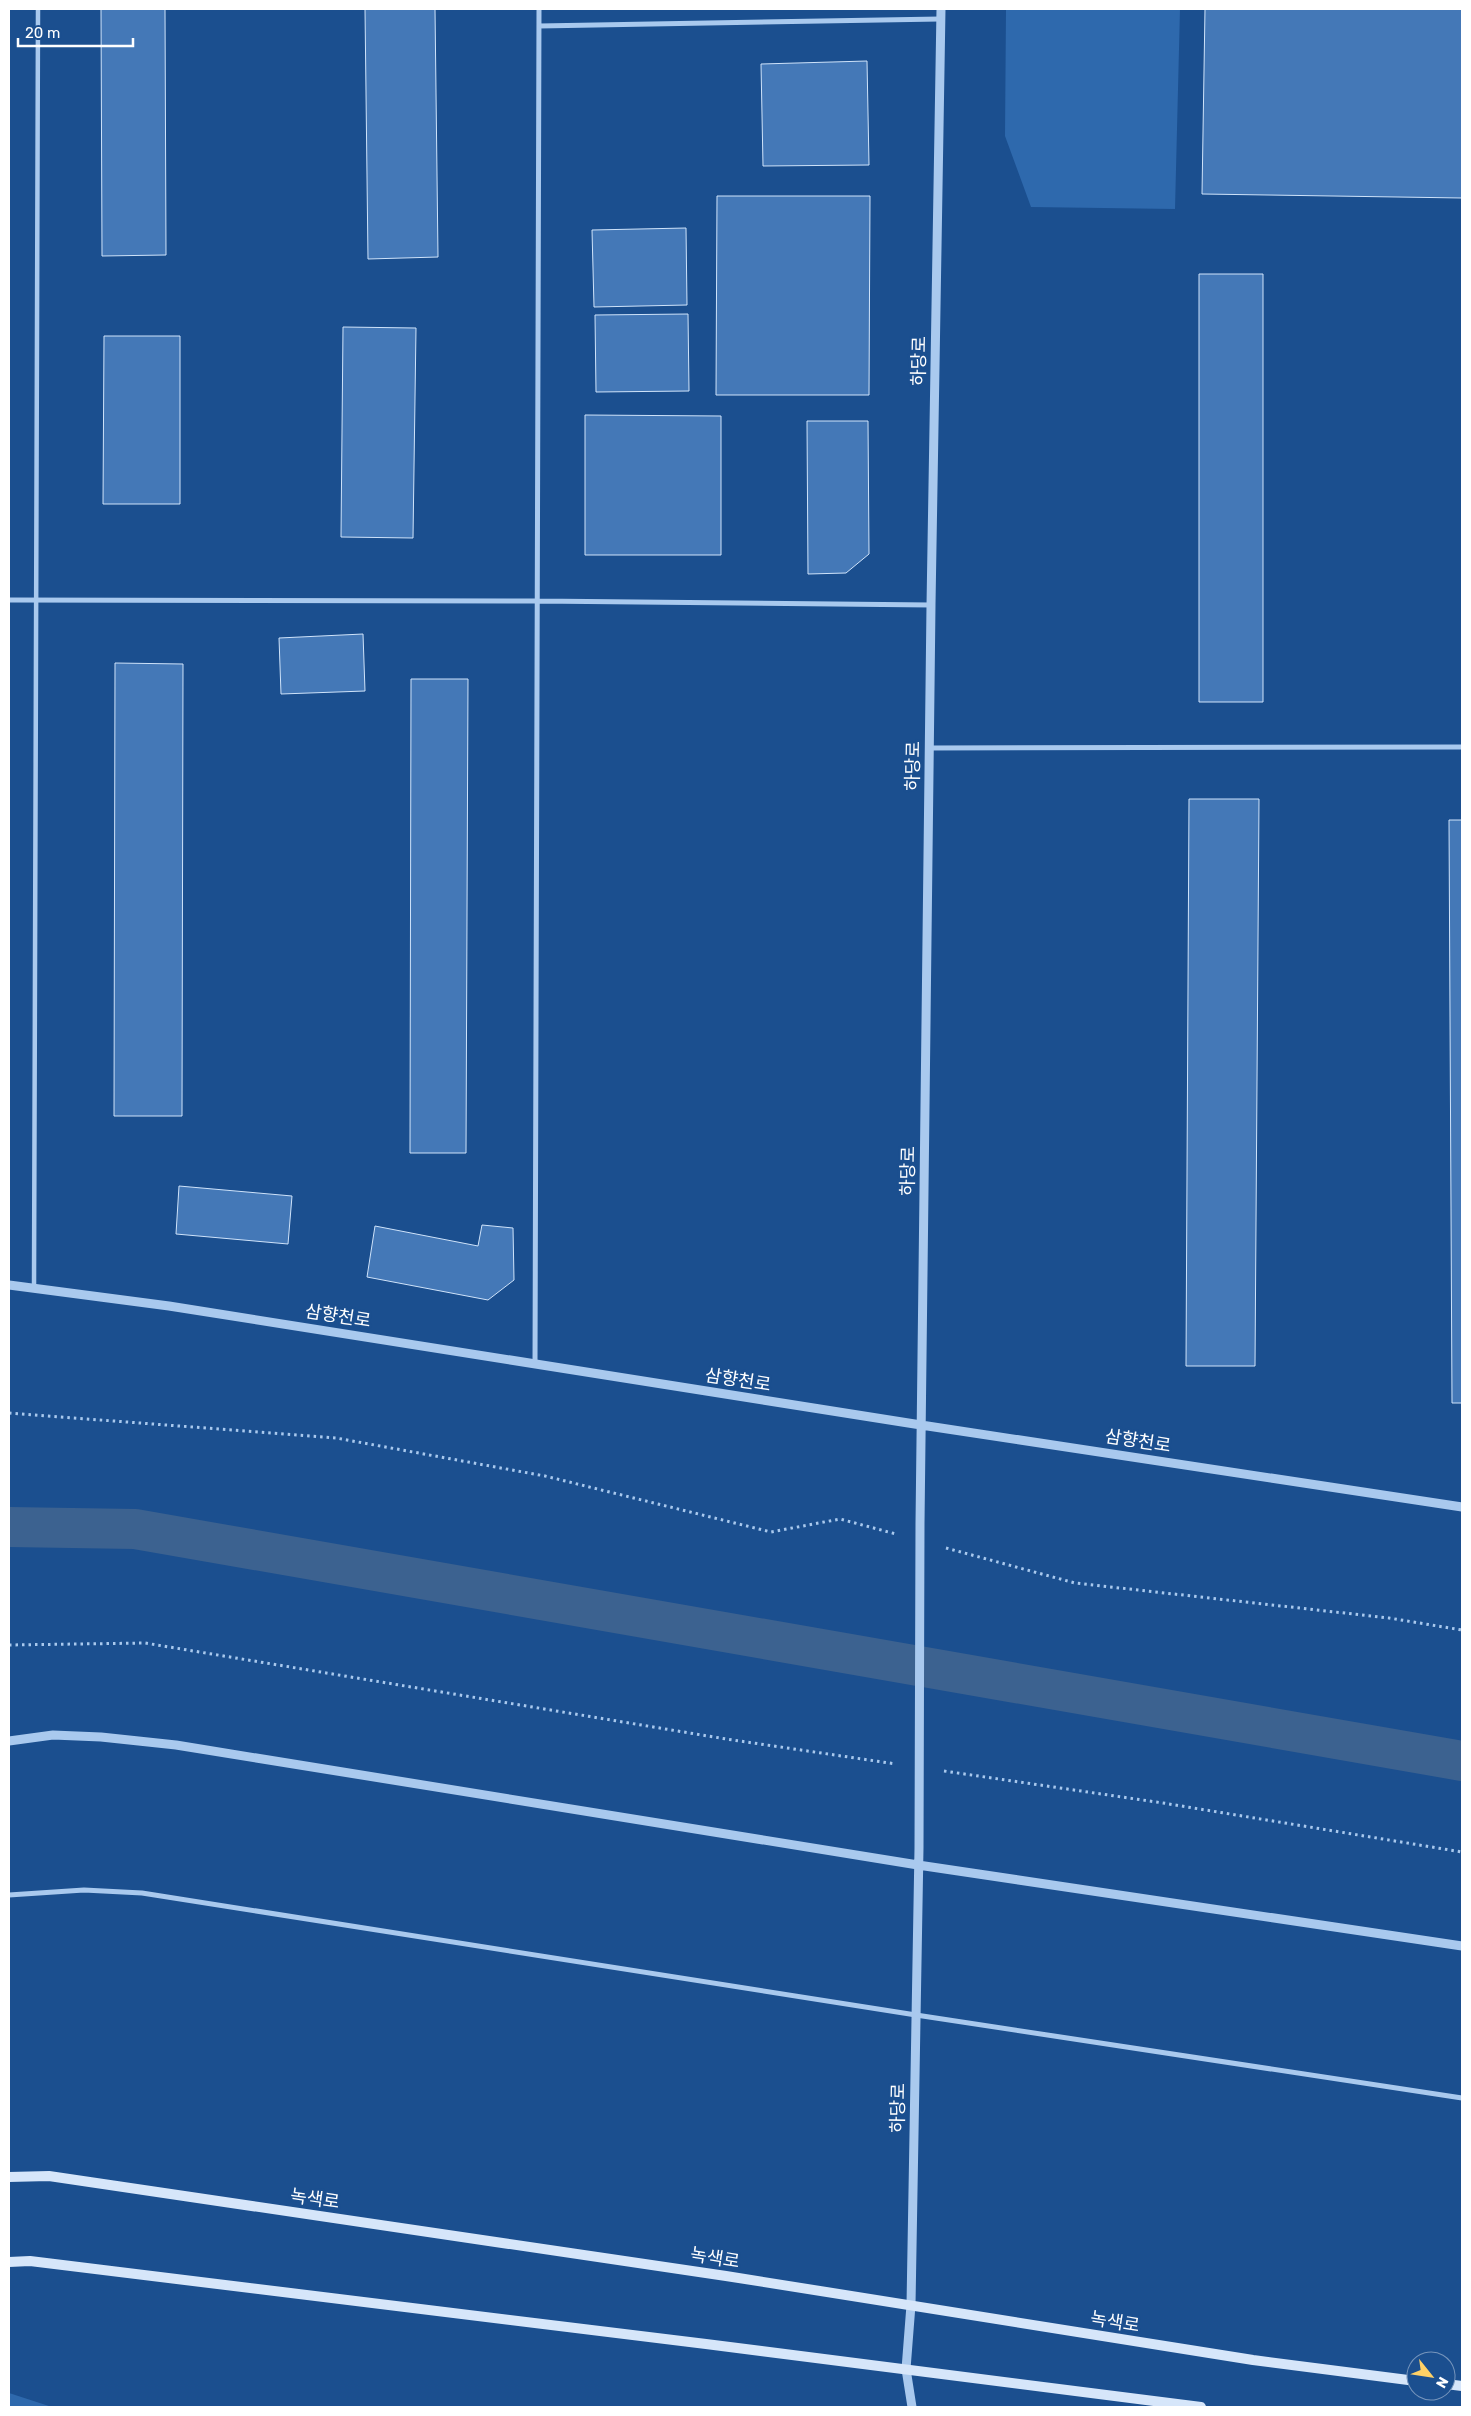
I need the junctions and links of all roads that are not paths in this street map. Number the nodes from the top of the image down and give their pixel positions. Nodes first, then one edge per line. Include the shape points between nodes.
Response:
1 (38, 9) edge
2 (539, 9) edge
3 (941, 9) edge
4 (940, 20) junction
5 (539, 26) junction
6 (9, 600) edge
7 (36, 600) junction
8 (537, 601) junction
9 (931, 605) junction
10 (1462, 747) edge
11 (929, 748) junction
12 (9, 1285) edge
13 (34, 1288) junction
14 (535, 1364) junction
15 (921, 1425) junction
16 (1462, 1506) edge
17 (9, 1741) edge
18 (918, 1866) junction
19 (9, 1895) edge
20 (1462, 1946) edge
21 (916, 2015) junction
22 (1462, 2098) edge
23 (9, 2177) edge
24 (9, 2262) edge
25 (911, 2305) junction
26 (906, 2370) junction
27 (1406, 2380) edge
28 (912, 2407) edge
29 (1201, 2407) edge

1 - 7 street
2 - 5 street
3 - 4 street, 하당로
4 - 5 street
4 - 9 street, 하당로
5 - 8 street
6 - 7 street
7 - 8 street
7 - 13 street
8 - 9 street
8 - 14 street
9 - 11 street, 하당로
10 - 11 street
11 - 15 street, 하당로
12 - 13 street, 삼향천로
13 - 14 street, 삼향천로
14 - 15 street, 삼향천로
15 - 16 street, 삼향천로
15 - 18 street, 하당로
17 - 18 street via 53,1735 176,1745
18 - 20 street
18 - 21 street, 하당로
19 - 21 street via 84,1890 142,1893
21 - 22 street
21 - 25 street, 하당로
23 - 25 main road, 녹색로 via 49,2176
24 - 26 main road via 40,2262
25 - 26 street, 하당로
25 - 27 main road, 녹색로 via 1254,2360
26 - 28 street, 하당로
26 - 29 main road

